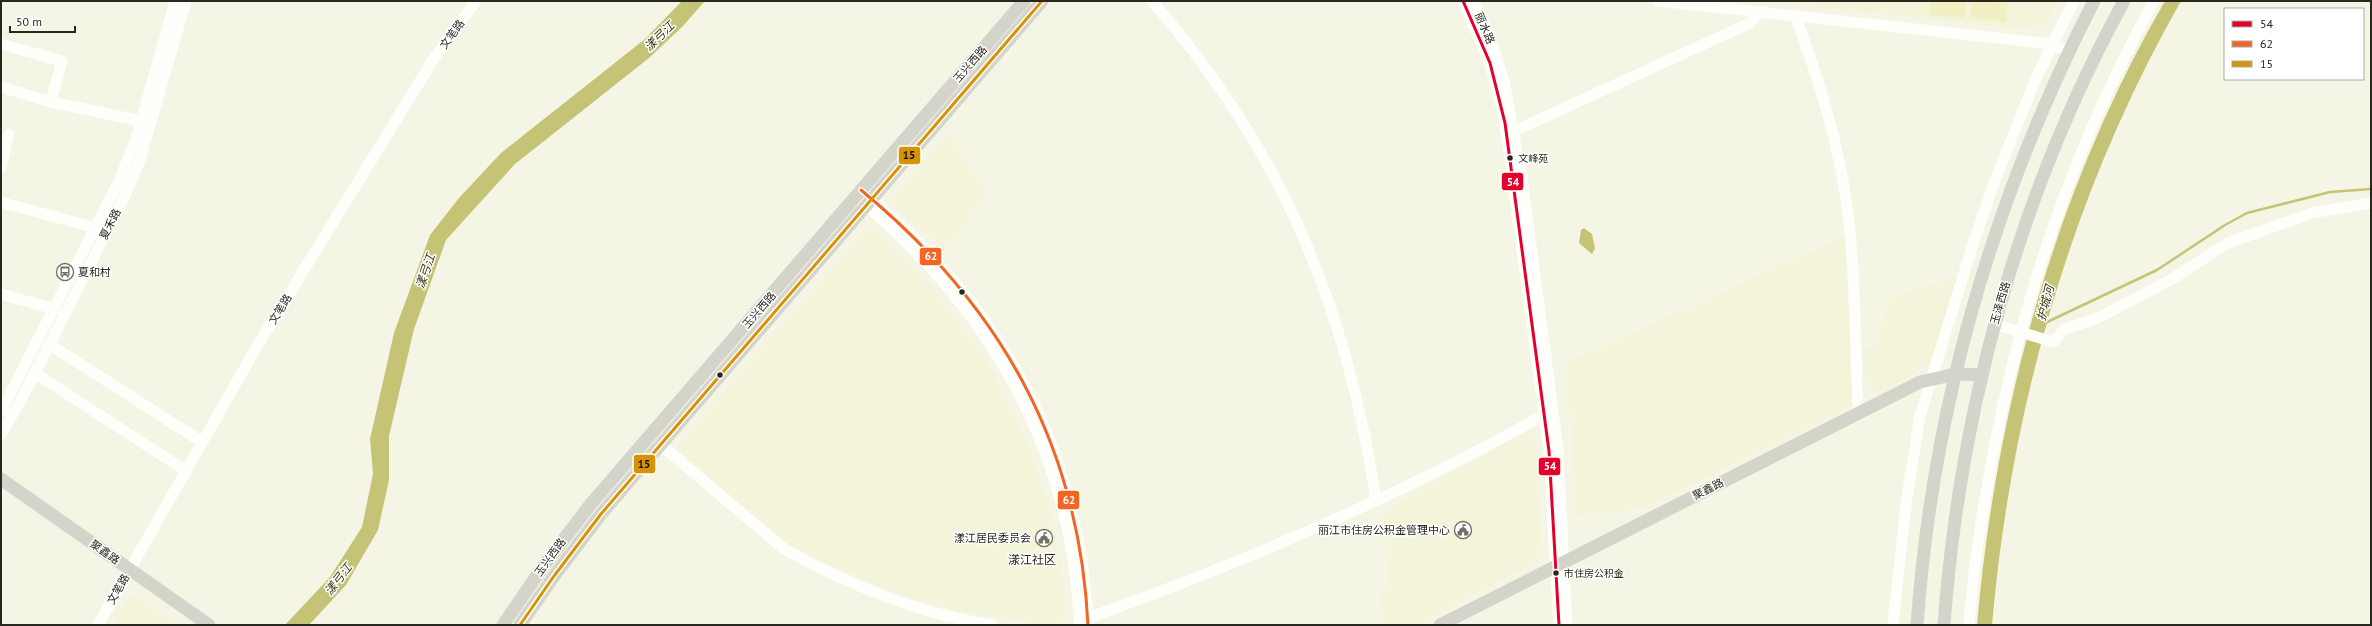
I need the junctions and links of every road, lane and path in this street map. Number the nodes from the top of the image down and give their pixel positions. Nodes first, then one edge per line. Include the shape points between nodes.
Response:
1 (175, 1) edge
2 (186, 1) edge
3 (476, 1) edge
4 (1024, 1) edge
5 (1042, 1) edge
6 (1152, 1) edge
7 (1464, 1) edge
8 (1474, 1) edge
9 (1658, 1) edge
10 (2074, 1) edge
11 (2094, 1) edge
12 (2124, 1) edge
13 (2154, 1) edge
14 (1760, 12) junction
15 (1795, 16) junction
16 (1, 44) edge
17 (2052, 45) junction
18 (2069, 51) junction
19 (1, 87) edge
20 (51, 102) junction
21 (141, 121) junction
22 (1514, 131) junction
23 (9, 134) dead end
24 (1, 167) edge
25 (859, 194) junction
26 (4, 203) dead end
27 (870, 203) junction
28 (2371, 203) edge
29 (96, 228) junction
30 (1, 294) edge
31 (55, 309) junction
32 (1994, 324) junction
33 (2021, 333) junction
34 (49, 344) junction
35 (35, 373) junction
36 (1953, 378) junction
37 (1980, 379) junction
38 (1931, 383) junction
39 (1, 412) edge
40 (1858, 413) junction
41 (1544, 415) junction
42 (1, 434) edge
43 (202, 442) junction
44 (661, 445) junction
45 (186, 471) junction
46 (1, 479) edge
47 (1, 489) edge
48 (1376, 500) junction
49 (1560, 569) junction
50 (127, 573) junction
51 (1086, 623) edge
52 (98, 625) edge
53 (195, 625) edge
54 (209, 625) edge
55 (503, 625) edge
56 (520, 625) edge
57 (992, 625) edge
58 (1440, 625) edge
59 (1459, 625) edge
60 (1559, 625) edge
61 (1567, 625) edge
62 (1893, 625) edge
63 (1917, 625) edge
64 (1944, 625) edge
65 (1969, 625) edge

1 - 21 street, 夏禾路
2 - 34 street, 夏禾路 via 140,160 121,204
3 - 43 street, 文笔路 via 433,60 259,342
4 - 25 main road, 玉兴西路
5 - 27 main road, 玉兴西路
6 - 48 street via 1200,60 1243,123 1278,182 1308,245 1332,307 1347,359 1366,441
7 - 41 street, 丽水路 via 1490,63 1504,116
8 - 22 street, 丽水路 via 1498,61
9 - 14 street
10 - 17 street
11 - 18 main road
12 - 32 main road, 玉泽西路 via 2080,90 2045,173 2018,243
13 - 33 street via 2078,158 2046,242
14 - 15 street
14 - 22 street via 1750,23
15 - 17 street
15 - 40 street via 1826,107 1844,190 1852,255
16 - 20 street via 62,61
17 - 18 street
17 - 38 street via 2036,76 1996,178
18 - 36 main road via 2037,121 1998,220
19 - 20 street
20 - 21 street
21 - 29 street, 夏禾路 via 125,167
22 - 49 street, 丽水路 via 1558,450
23 - 24 street
25 - 27 street
25 - 55 main road, 玉兴西路 via 590,505
26 - 29 street
27 - 44 main road, 玉兴西路
27 - 51 street via 961,302 998,355 1024,401 1048,459 1066,518
28 - 33 street via 2312,213 2228,243 2172,279 2098,318 2065,329 2053,342
29 - 31 street, 夏禾路
30 - 31 street
31 - 39 street, 夏禾路
32 - 33 street
32 - 37 main road, 玉泽西路
33 - 65 street via 1998,427 1984,506
34 - 35 street, 夏禾路
34 - 43 street
35 - 42 street, 夏禾路
35 - 45 street
36 - 37 main road, 聚鑫路
36 - 38 main road, 聚鑫路
36 - 63 main road via 1931,502
37 - 64 main road, 玉泽西路 via 1961,476
38 - 40 main road, 聚鑫路 via 1920,382
38 - 49 main road, 聚鑫路
38 - 62 street via 1920,416 1913,460
40 - 49 main road, 聚鑫路
41 - 48 street via 1476,452
41 - 49 street, 丽水路
43 - 45 street, 文笔路
44 - 56 main road, 玉兴西路 via 577,545
44 - 57 street via 784,549 807,562 902,603
45 - 50 street, 文笔路
46 - 50 main road, 聚鑫路
47 - 50 main road, 聚鑫路
48 - 51 street
49 - 58 main road, 聚鑫路
49 - 59 main road, 聚鑫路
49 - 60 street, 丽水路
49 - 61 street, 丽水路
50 - 52 street, 文笔路
50 - 53 main road, 聚鑫路
50 - 54 main road, 聚鑫路

